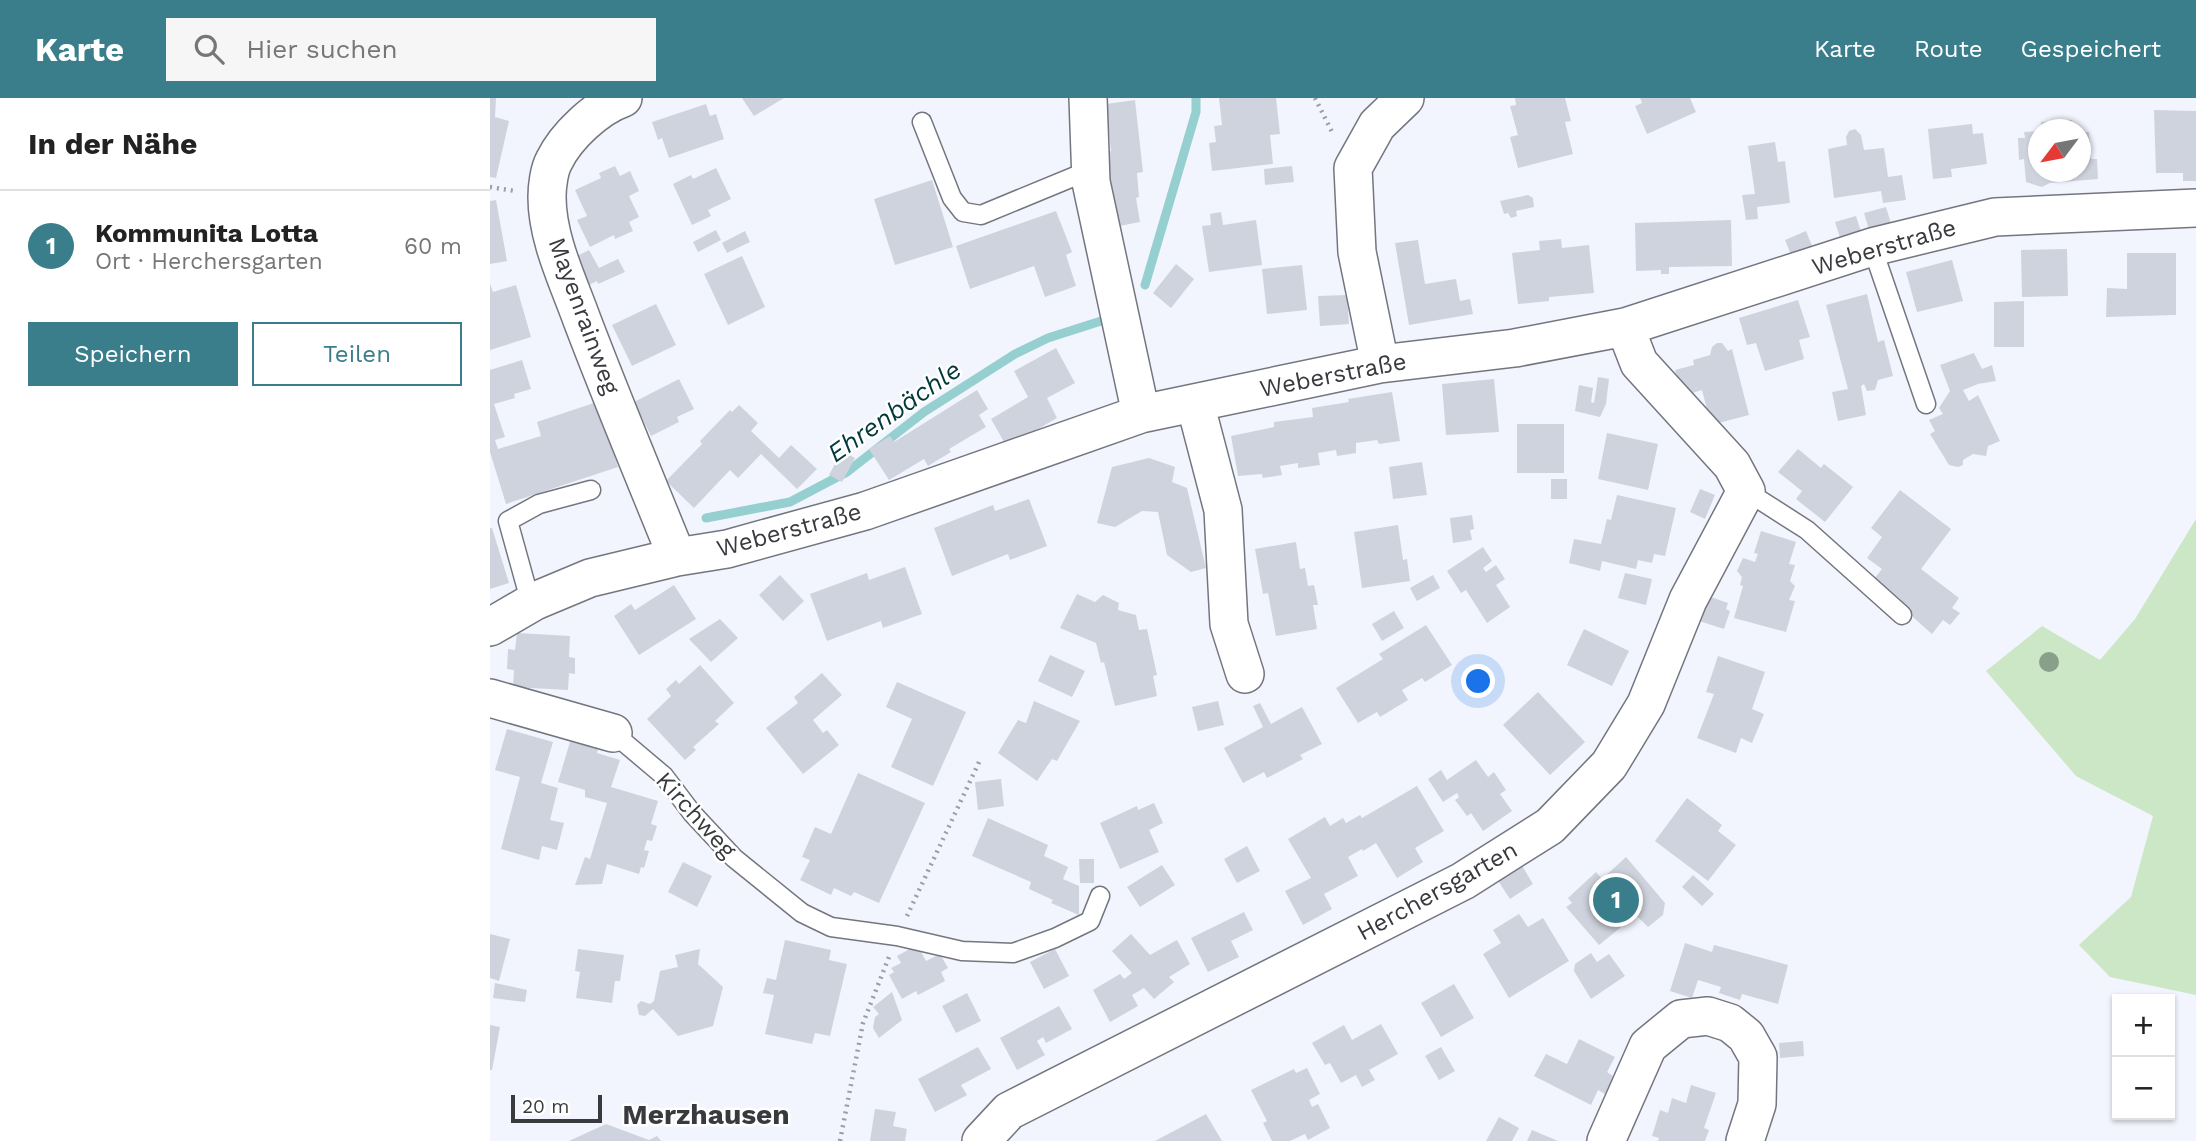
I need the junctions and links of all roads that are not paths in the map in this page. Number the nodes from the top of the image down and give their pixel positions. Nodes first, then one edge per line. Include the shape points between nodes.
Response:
1 (623, 98) edge
2 (1088, 98) edge
3 (1405, 98) edge
4 (922, 122) dead end
5 (1090, 170) junction
6 (2196, 208) edge
7 (1872, 247) junction
8 (1625, 327) junction
9 (1380, 363) junction
10 (1195, 403) junction
11 (1926, 404) dead end
12 (1141, 414) junction
13 (592, 490) dead end
14 (1746, 491) junction
15 (677, 557) junction
16 (531, 604) junction
17 (1902, 615) dead end
18 (490, 627) edge
19 (1245, 674) dead end
20 (490, 698) edge
21 (613, 733) joint
22 (1100, 896) dead end
23 (981, 1141) edge
24 (1606, 1141) edge
25 (1745, 1141) edge

1 - 15 street, Mayenrainweg via 575,131 553,163 547,197 556,248
2 - 5 street
3 - 9 street via 1377,125 1353,168 1357,252
4 - 5 lane via 952,198 963,212 981,215
5 - 12 street
6 - 7 street, Weberstraße via 1995,217
7 - 8 street, Weberstraße
7 - 11 lane
8 - 9 street, Weberstraße via 1514,348
8 - 14 street via 1639,363 1732,465
9 - 10 street, Weberstraße
10 - 12 street, Weberstraße
10 - 19 street via 1223,510 1229,624
12 - 15 street, Weberstraße via 865,511 727,549
13 - 16 lane via 539,504 508,521
14 - 17 lane via 1807,530
14 - 23 street, Herchersgarten via 1688,600 1646,704 1609,765 1550,826 1463,881 1009,1111
15 - 16 street, Weberstraße via 590,578
16 - 18 street, Weberstraße
20 - 21 street, Kirchweg
21 - 22 lane, Kirchweg via 664,776 734,858 802,913 831,927 962,951 1013,953 1090,921
24 - 25 street via 1647,1046 1682,1019 1708,1016 1730,1023 1746,1035 1758,1057 1758,1104

